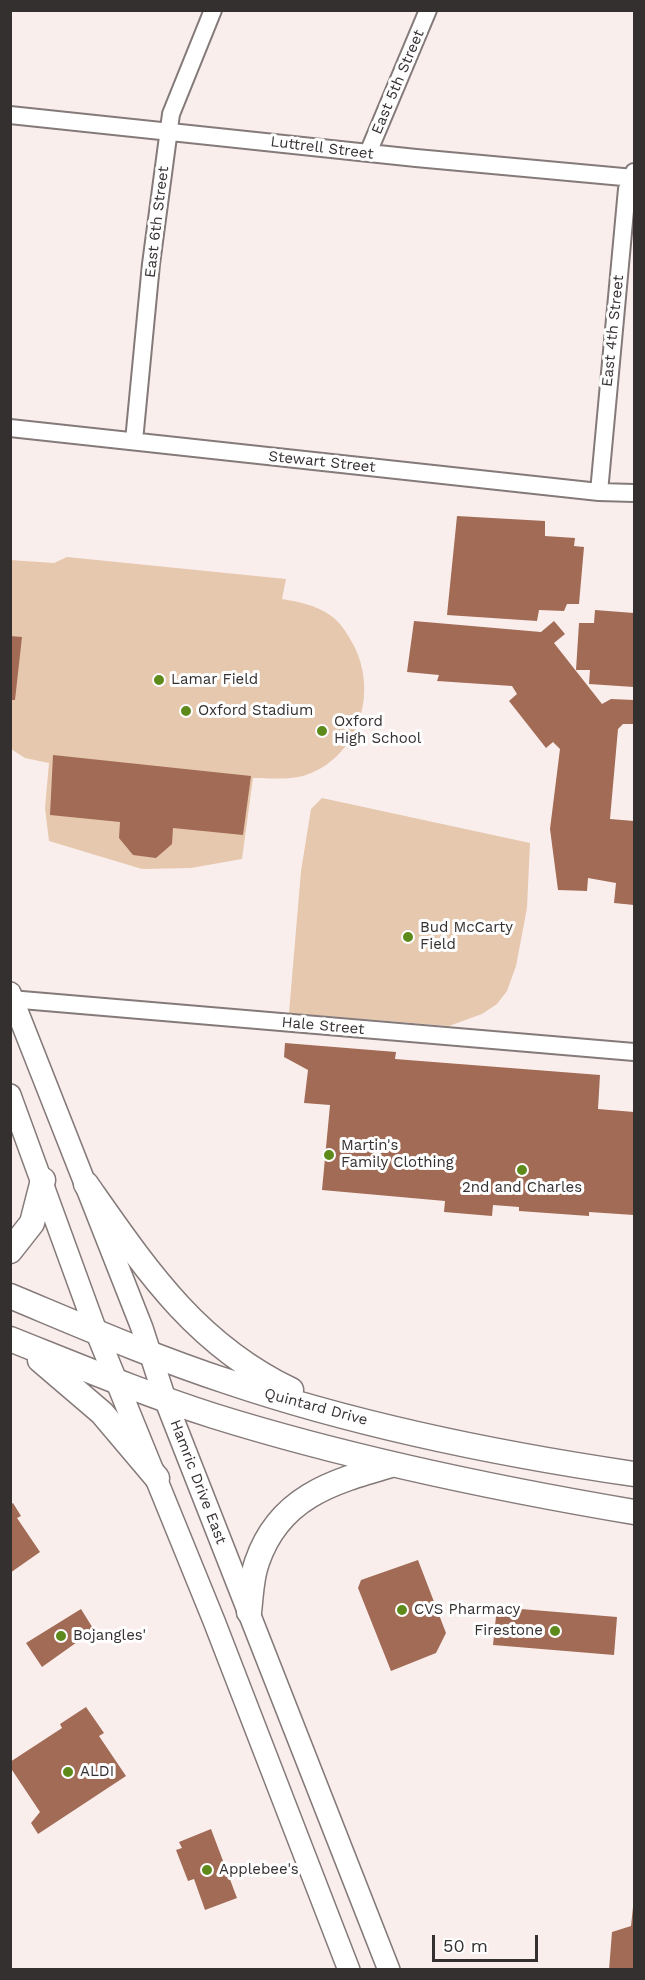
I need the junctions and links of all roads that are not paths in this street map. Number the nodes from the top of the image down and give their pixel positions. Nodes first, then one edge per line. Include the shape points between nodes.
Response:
1 (213, 10) edge
2 (428, 10) edge
3 (10, 115) edge
4 (168, 130) junction
5 (368, 153) junction
6 (634, 176) edge
7 (10, 428) edge
8 (134, 441) junction
9 (598, 492) junction
10 (634, 494) edge
11 (11, 997) edge
12 (634, 1052) edge
13 (10, 1095) edge
14 (43, 1180) junction
15 (86, 1184) junction
16 (10, 1251) edge
17 (10, 1296) edge
18 (96, 1331) junction
19 (10, 1340) edge
20 (150, 1353) junction
21 (117, 1381) junction
22 (165, 1399) junction
23 (368, 1422) junction
24 (393, 1465) junction
25 (634, 1474) edge
26 (158, 1478) junction
27 (634, 1512) edge
28 (249, 1612) junction
29 (349, 1970) edge
30 (390, 1970) edge

1 - 4 street, East 6th Street
2 - 5 street, East 5th Street
3 - 4 street, Luttrell Street
4 - 5 street, Luttrell Street
4 - 8 street, East 6th Street
5 - 6 street, Luttrell Street
6 - 9 street, East 4th Street via 627,189
7 - 8 street, Stewart Street
8 - 9 street, Stewart Street
9 - 10 street, Stewart Street
11 - 12 street, Hale Street
11 - 15 main road, Hamric Drive East
13 - 14 main road
14 - 16 highway via 32,1223
14 - 18 main road
15 - 20 main road, Hamric Drive East
15 - 23 highway via 159,1286 217,1344 288,1389
17 - 18 highway, Quintard Drive
18 - 20 highway, Quintard Drive
18 - 21 main road
19 - 21 highway
19 - 26 highway via 89,1400
20 - 22 main road, Hamric Drive East
20 - 23 highway, Quintard Drive via 264,1394
21 - 22 highway
21 - 26 main road
22 - 24 highway via 260,1430
22 - 28 main road, Hamric Drive East
23 - 25 highway, Quintard Drive via 481,1448
24 - 27 highway via 496,1489
24 - 28 highway via 332,1482 291,1509 270,1535 259,1557
26 - 29 main road
28 - 30 main road, Hamric Drive East

